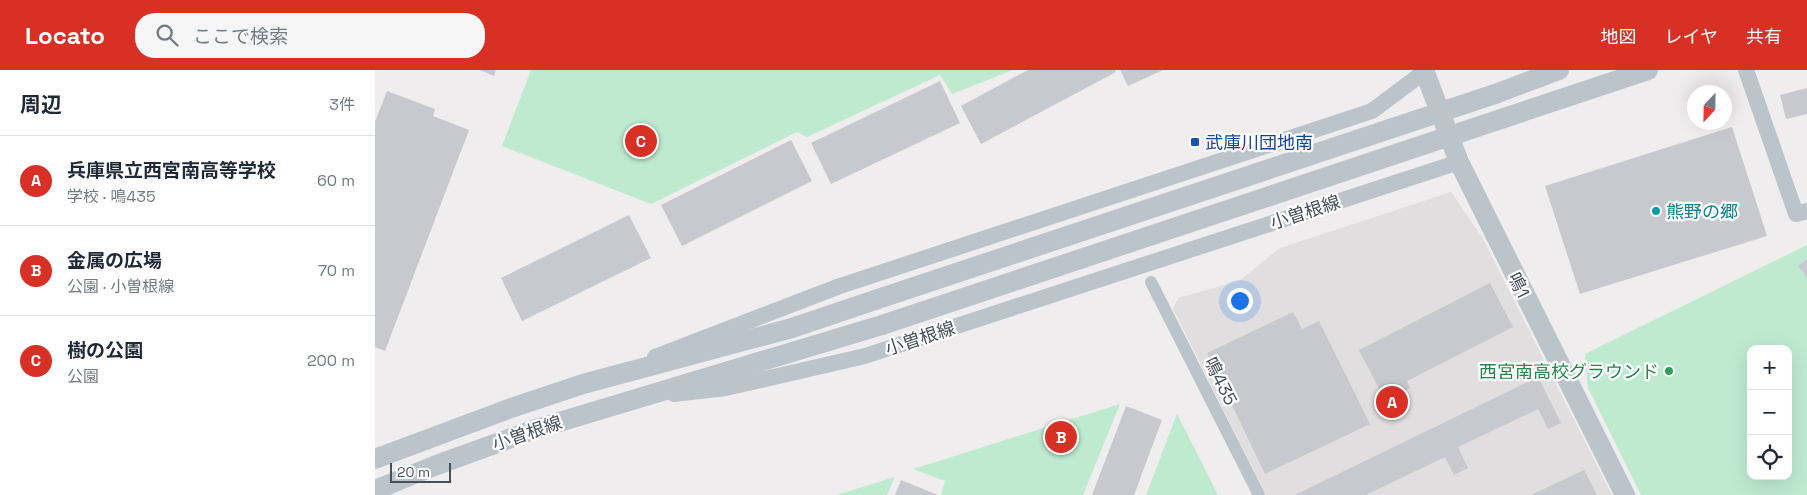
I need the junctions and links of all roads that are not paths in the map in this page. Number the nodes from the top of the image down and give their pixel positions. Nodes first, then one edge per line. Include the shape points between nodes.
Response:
1 (1559, 70) edge
2 (1648, 70) edge
3 (1747, 70) edge
4 (1424, 71) edge
5 (1459, 162) junction
6 (1807, 211) edge
7 (1151, 282) dead end
8 (583, 384) junction
9 (639, 398) junction
10 (375, 459) edge
11 (375, 490) edge
12 (1259, 495) edge
13 (1625, 495) edge

1 - 8 street, bridge via 792,328
2 - 9 street, bridge via 882,325
3 - 6 street via 1796,214
4 - 5 street, 鳴1
4 - 8 street, 小曽根線 via 1372,111 840,286
5 - 9 street, 小曽根線 via 865,356 725,388
5 - 13 street, 鳴1
7 - 12 street, 鳴435
8 - 10 street, 小曽根線
9 - 11 street, 小曽根線 via 536,429

